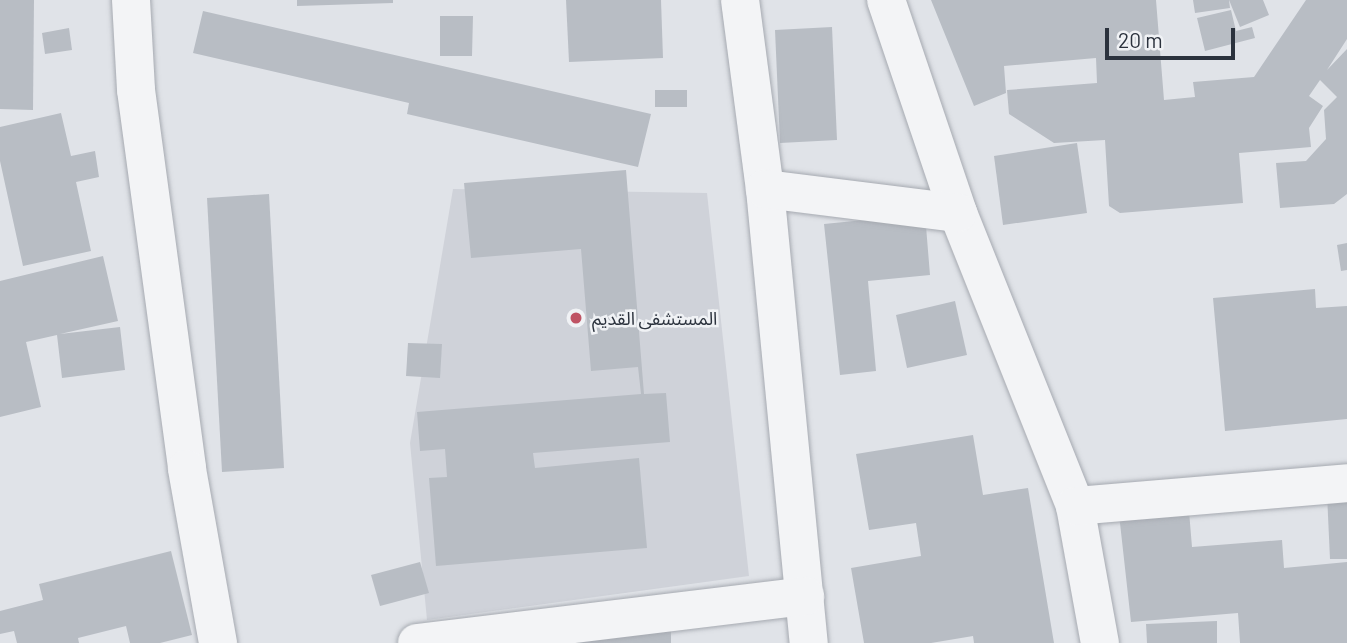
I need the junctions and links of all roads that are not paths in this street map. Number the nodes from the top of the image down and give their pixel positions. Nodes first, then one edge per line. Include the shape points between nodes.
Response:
1 (131, 0) edge
2 (740, 0) edge
3 (886, 0) edge
4 (765, 189) junction
5 (958, 214) junction
6 (1347, 483) edge
7 (1075, 506) junction
8 (805, 596) junction
9 (218, 643) edge
10 (417, 643) edge
11 (809, 643) edge
12 (1100, 643) edge

1 - 9 street via 136,90 180,415
2 - 4 street
3 - 5 street
4 - 5 street
4 - 8 street
5 - 7 street
6 - 7 street
7 - 12 street
8 - 10 street
8 - 11 street

